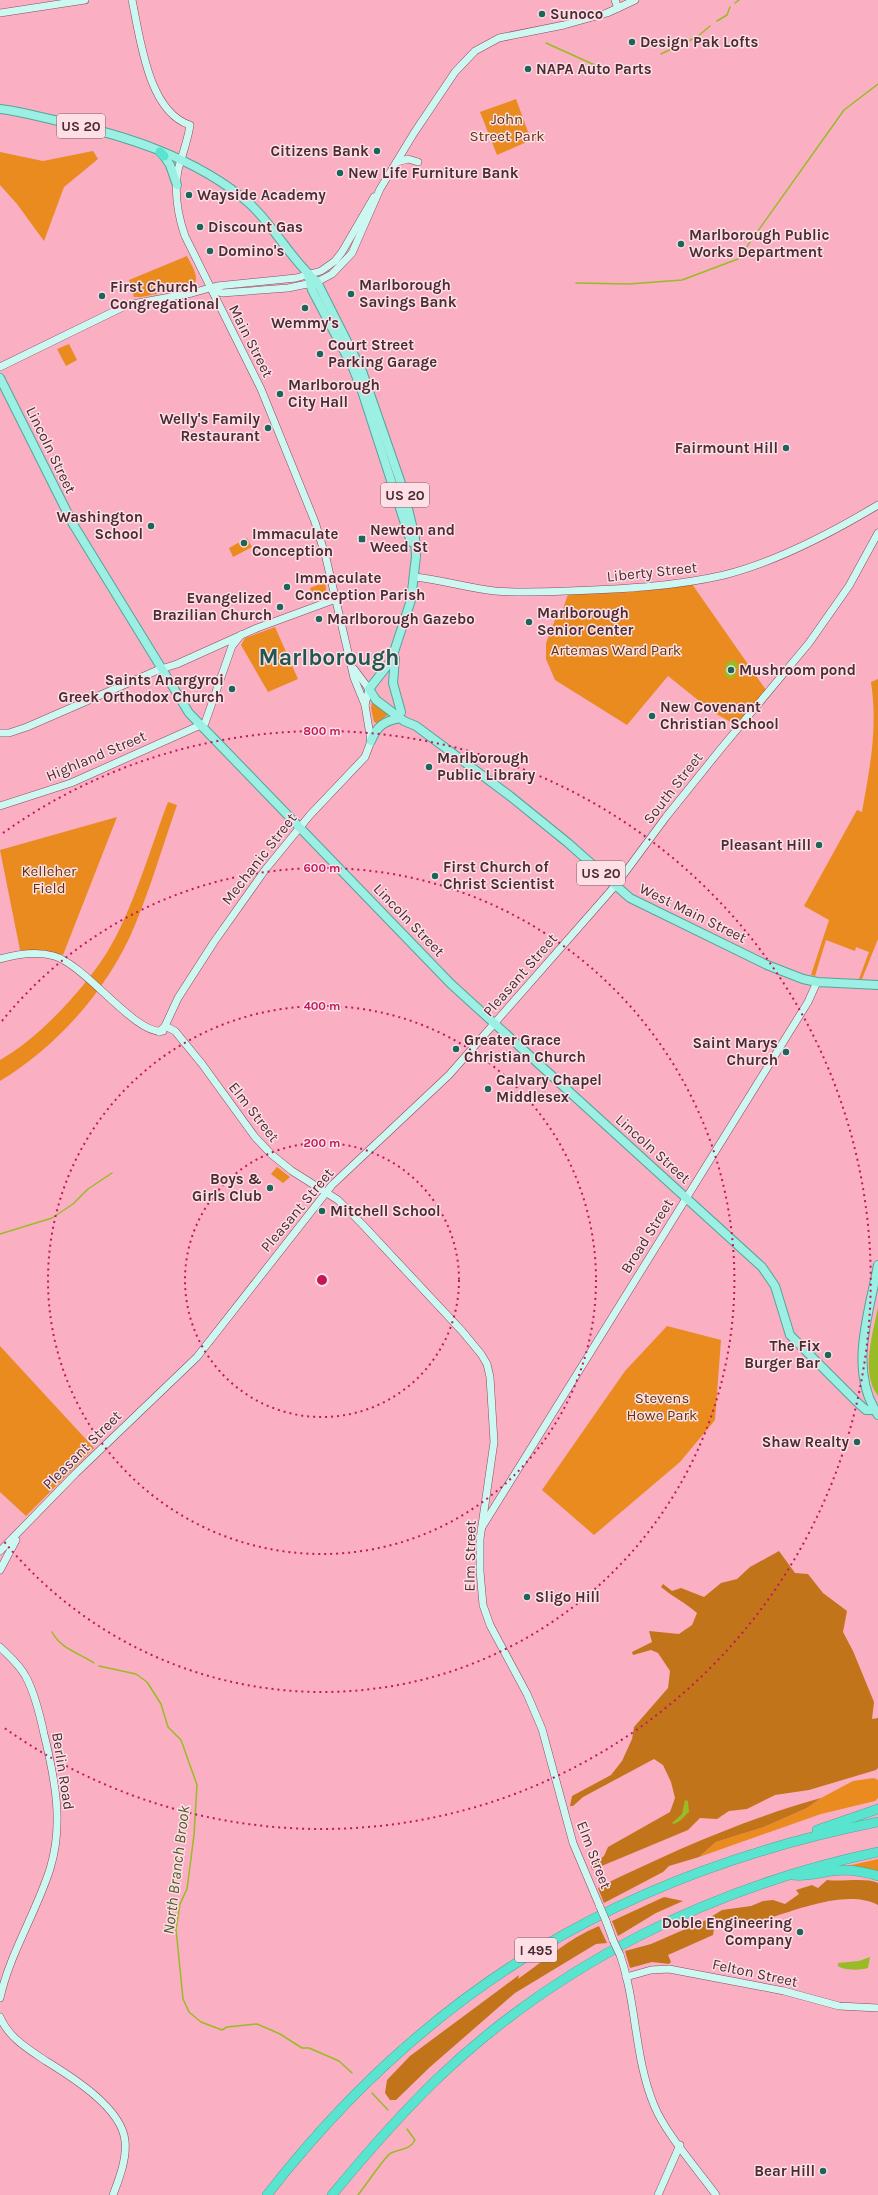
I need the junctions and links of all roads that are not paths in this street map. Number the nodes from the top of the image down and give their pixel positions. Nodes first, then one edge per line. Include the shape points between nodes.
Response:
1 (84, 0) edge
2 (132, 0) edge
3 (615, 0) edge
4 (635, 0) edge
5 (618, 8) junction
6 (0, 13) edge
7 (0, 109) edge
8 (162, 154) junction
9 (181, 161) junction
10 (397, 162) junction
11 (418, 162) dead end
12 (177, 185) junction
13 (380, 190) junction
14 (308, 275) junction
15 (313, 283) junction
16 (210, 288) junction
17 (0, 367) edge
18 (0, 378) edge
19 (878, 505) edge
20 (878, 533) edge
21 (415, 577) junction
22 (336, 599) junction
23 (241, 635) junction
24 (397, 646) junction
25 (350, 660) junction
26 (163, 670) junction
27 (372, 692) junction
28 (365, 705) junction
29 (400, 715) junction
30 (202, 726) junction
31 (0, 733) edge
32 (371, 741) junction
33 (0, 806) edge
34 (300, 827) junction
35 (615, 886) junction
36 (0, 959) edge
37 (817, 982) junction
38 (878, 985) edge
39 (174, 1007) junction
40 (495, 1023) junction
41 (165, 1026) junction
42 (159, 1032) junction
43 (180, 1039) junction
44 (326, 1192) junction
45 (686, 1198) junction
46 (878, 1265) edge
47 (876, 1413) edge
48 (485, 1499) junction
49 (497, 1503) junction
50 (481, 1528) junction
51 (23, 1529) junction
52 (0, 1551) edge
53 (0, 1570) edge
54 (0, 1647) edge
55 (878, 1809) edge
56 (878, 1822) edge
57 (878, 1852) edge
58 (722, 1863) junction
59 (787, 1875) junction
60 (878, 1876) edge
61 (626, 1977) junction
62 (0, 1998) edge
63 (878, 2008) edge
64 (0, 2017) edge
65 (680, 2145) junction
66 (113, 2195) edge
67 (267, 2195) edge
68 (332, 2195) edge
69 (658, 2195) edge
70 (716, 2195) edge

1 - 6 street
2 - 9 street, Main Street via 144,55 154,86 167,108 190,125
3 - 5 street
4 - 5 street
5 - 10 street via 562,26 499,38 475,51 451,78
7 - 8 main road, US 20 via 98,130
8 - 9 main road, US 20 via 171,154
8 - 12 main road via 170,165
9 - 12 street, Main Street
9 - 14 main road, US 20 via 220,182 249,204 270,226
10 - 11 street via 408,159
10 - 13 street
12 - 16 street, Main Street via 182,228
13 - 14 street via 340,256 326,268
13 - 15 street via 348,259 335,272
14 - 15 main road, US 20
14 - 16 street
15 - 16 street via 222,294
15 - 21 main road, US 20 via 361,388 408,531
16 - 17 street via 127,305
16 - 22 street, Main Street via 261,389 288,453 321,539
18 - 26 main road, Lincoln Street via 73,524
19 - 21 street, Liberty Street via 800,547 725,575 696,581 633,589 530,593 495,591
20 - 35 street, South Street via 850,586 809,644 710,762
21 - 24 main road, US 20
22 - 23 street
22 - 25 street, Main Street
23 - 26 street
23 - 30 street via 232,646
24 - 27 main road, US 20 via 390,664
24 - 29 main road, US 20 via 393,683
25 - 27 street, West Main Street via 357,674
25 - 28 street
26 - 30 main road, Lincoln Street via 182,705
26 - 31 street via 20,730
27 - 28 street
27 - 29 main road, West Main Street / US 20 via 376,700
28 - 32 street
29 - 32 main road via 379,726
29 - 35 main road, West Main Street / US 20 via 542,822
30 - 33 street, Highland Street via 71,783
30 - 34 main road, Lincoln Street
32 - 34 street, Mechanic Street via 360,764
34 - 39 street, Mechanic Street via 237,907
34 - 40 main road, Lincoln Street via 451,984
35 - 37 main road, West Main Street / US 20 via 630,898 694,931 785,973
35 - 40 street, Pleasant Street
36 - 42 street, Elm Street via 36,953 66,961 80,970 135,1019
37 - 38 main road, West Main Street / US 20
37 - 45 street, Broad Street via 808,1002
39 - 41 street, Mechanic Street
39 - 43 street, Elm Street via 173,1025
40 - 44 street, Pleasant Street via 449,1075
40 - 45 main road, Lincoln Street
41 - 42 street, Mechanic Street
41 - 43 street, Elm Street via 172,1028
42 - 43 street, Elm Street via 167,1031
43 - 44 street, Elm Street via 202,1064 255,1137 272,1154
44 - 48 street, Elm Street via 362,1224 462,1330 487,1364 494,1442
44 - 51 street, Pleasant Street via 197,1357 76,1472
45 - 47 main road, Lincoln Street via 764,1270 775,1286 790,1335 858,1403 866,1410
45 - 49 street, Broad Street
46 - 47 main road via 862,1360 865,1387
48 - 49 street
48 - 50 street, Elm Street
49 - 50 street, Broad Street
50 - 61 street, Elm Street, bridge via 480,1582 486,1615 542,1729 572,1838 620,1954
51 - 52 street, Pleasant Street
51 - 53 street
54 - 62 street, Berlin Road via 23,1672 37,1706 53,1772 58,1821 55,1852 50,1870 9,1966
55 - 58 highway via 759,1847
56 - 58 highway, I 495 via 789,1843
57 - 59 highway, I 495
58 - 67 highway, I 495 via 658,1888 587,1922 533,1952 466,1998 409,2042 363,2086 307,2146
59 - 60 highway via 801,1877 850,1870
59 - 68 highway, I 495 via 680,1915 653,1928 581,1968 533,2000 489,2033 437,2079 388,2130
61 - 63 street, Felton Street via 651,1970 669,1969 784,1991 840,2006
61 - 65 street, Elm Street via 648,2087 658,2114
64 - 66 street via 19,2042 80,2083 118,2122 125,2138 125,2148
65 - 69 street
65 - 70 street, Elm Street

